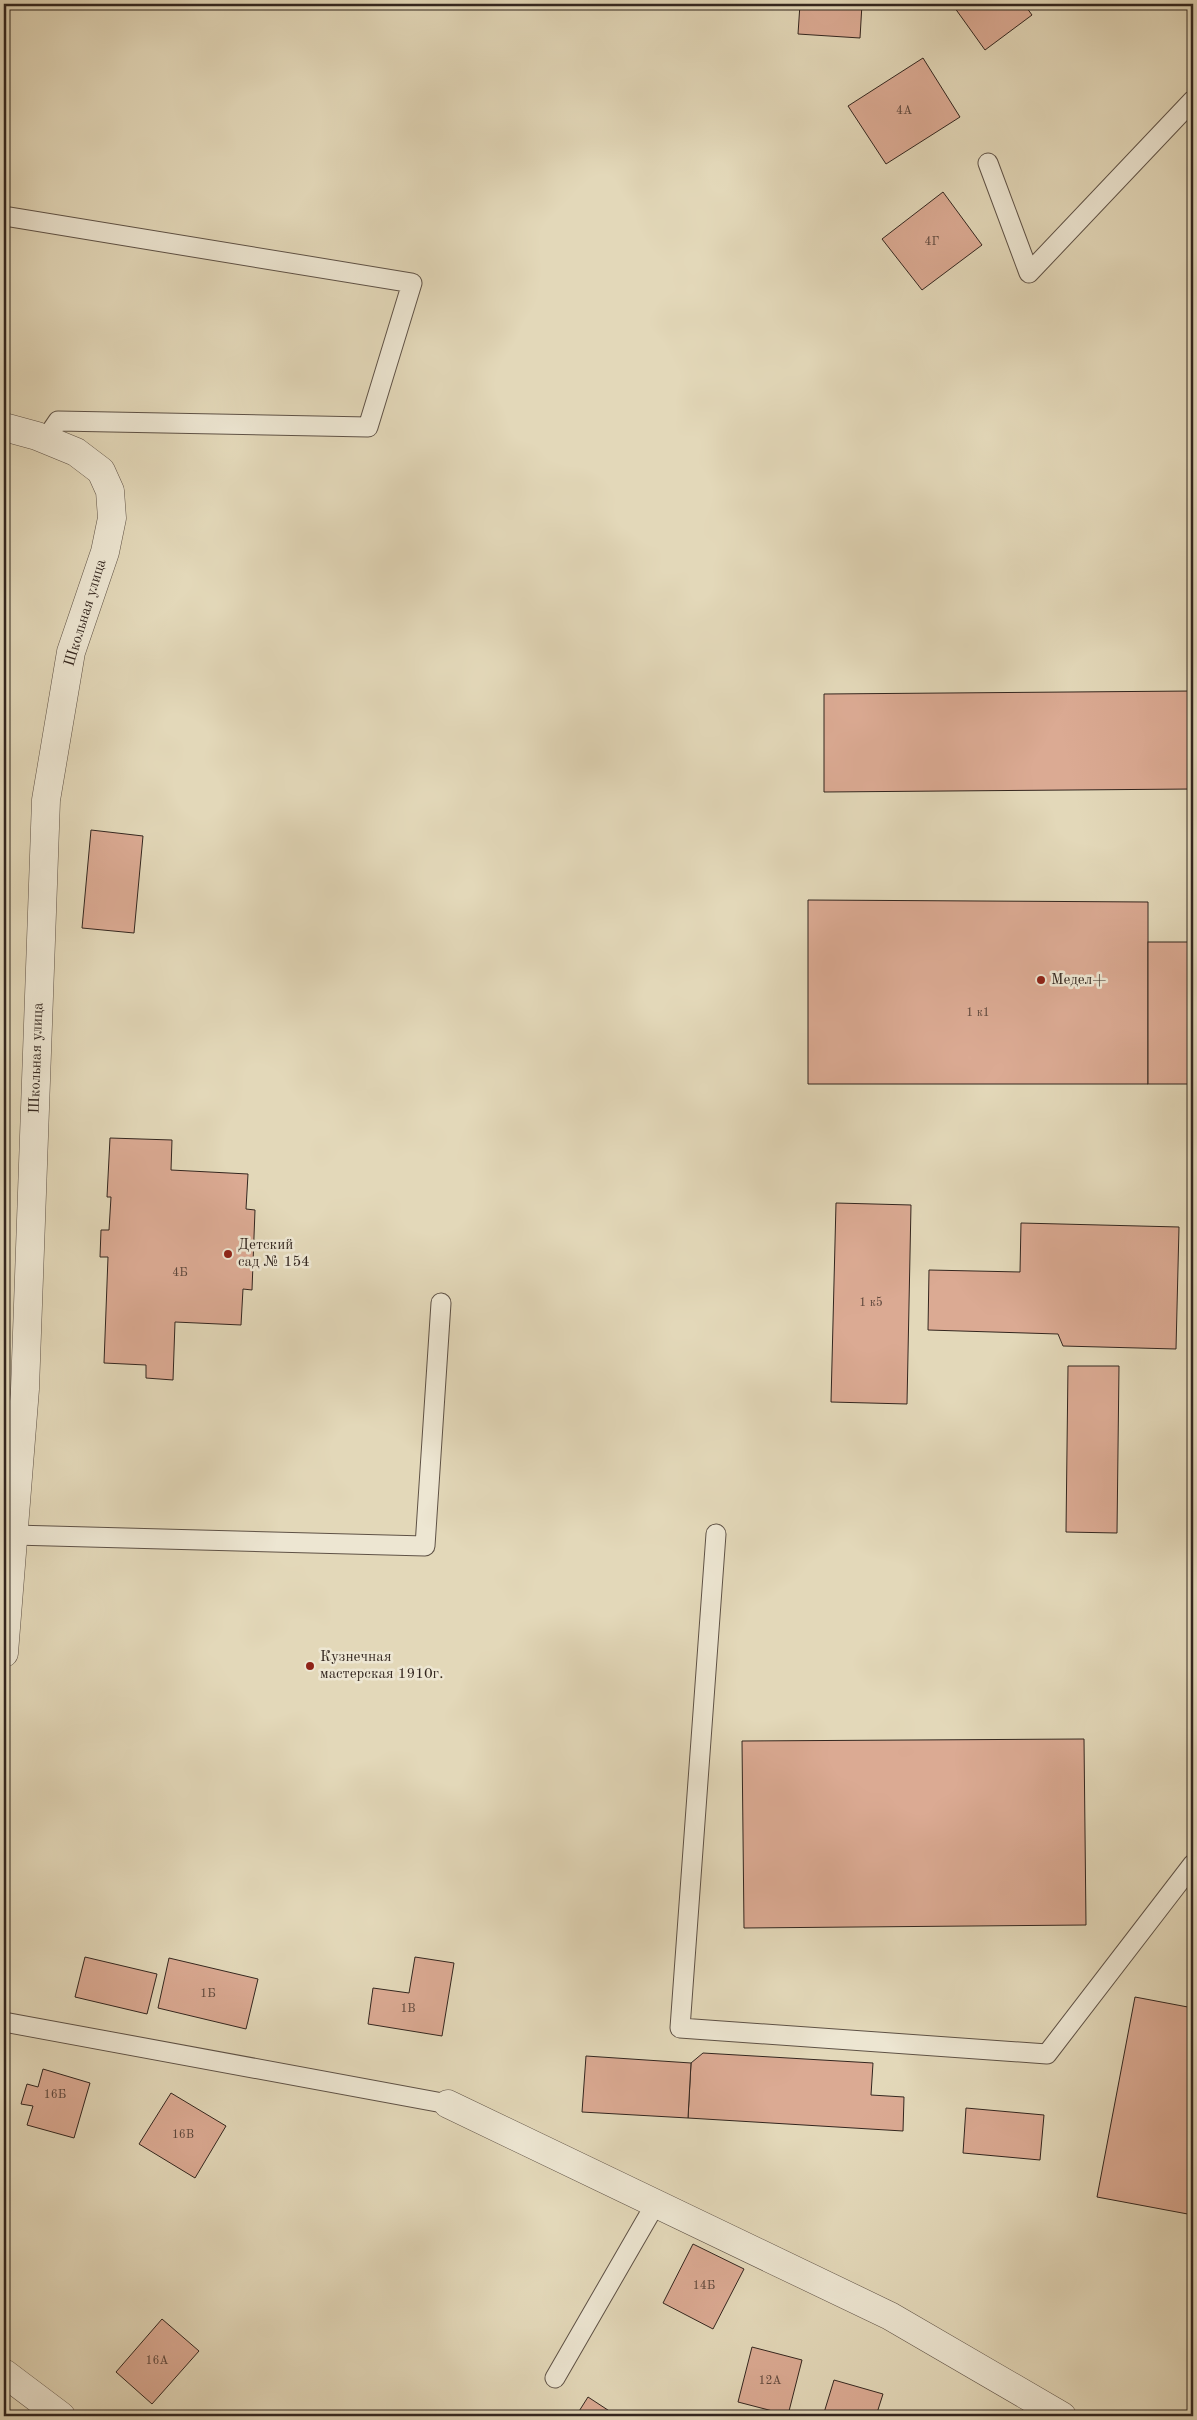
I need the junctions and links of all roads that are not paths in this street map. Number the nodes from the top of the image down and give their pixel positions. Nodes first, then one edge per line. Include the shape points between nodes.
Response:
1 (1193, 100) edge
2 (988, 163) dead end
3 (4, 216) edge
4 (4, 427) edge
5 (45, 440) junction
6 (441, 1304) dead end
7 (716, 1534) dead end
8 (14, 1535) junction
9 (4, 1653) edge
10 (1193, 1864) edge
11 (4, 2022) edge
12 (448, 2104) joint
13 (656, 2203) junction
14 (4, 2373) edge
15 (555, 2378) dead end
16 (60, 2416) edge
17 (1062, 2416) edge

1 - 2 lane via 1029,274
3 - 5 lane via 412,283 368,427 58,421
4 - 5 street
5 - 8 street, Школьная улица via 76,452 101,472 110,491 112,518 105,552 71,652 46,800 25,1388
6 - 8 lane via 425,1546
7 - 10 lane via 680,2028 1047,2054
8 - 9 street, Школьная улица
11 - 12 lane
12 - 13 street
13 - 15 lane
13 - 17 street via 890,2316
14 - 16 street

